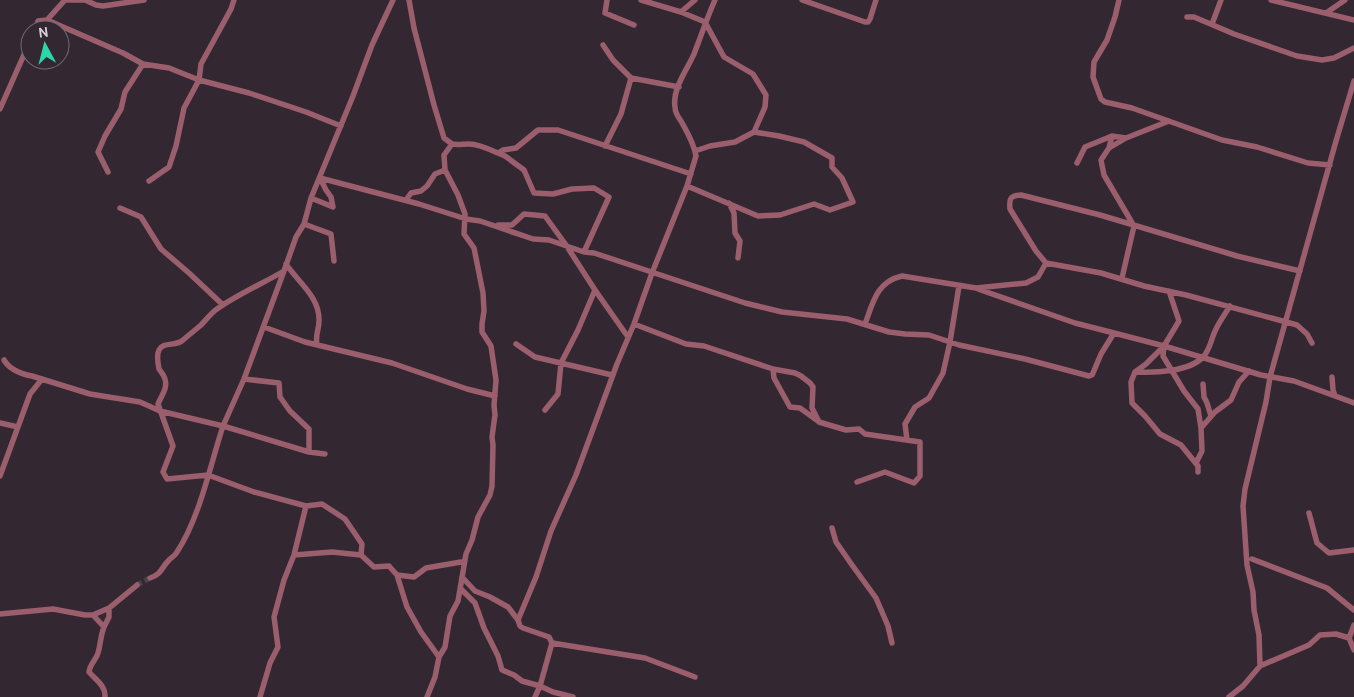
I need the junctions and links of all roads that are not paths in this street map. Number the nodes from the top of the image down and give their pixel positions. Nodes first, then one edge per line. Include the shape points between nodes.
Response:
1 (65, 0) edge
2 (144, 0) edge
3 (234, 0) edge
4 (392, 0) edge
5 (410, 0) edge
6 (607, 0) edge
7 (641, 0) edge
8 (695, 0) edge
9 (715, 0) edge
10 (802, 0) edge
11 (876, 0) edge
12 (1119, 0) edge
13 (1221, 0) edge
14 (1271, 0) edge
15 (1345, 0) edge
16 (1280, 1) edge
17 (681, 12) junction
18 (1326, 13) junction
19 (1187, 16) dead end
20 (47, 20) edge
21 (1354, 20) edge
22 (705, 22) junction
23 (1212, 24) junction
24 (634, 25) dead end
25 (70, 30) edge
26 (603, 44) dead end
27 (1354, 48) edge
28 (20, 63) edge
29 (142, 64) junction
30 (631, 78) junction
31 (199, 80) junction
32 (1354, 81) edge
33 (679, 87) junction
34 (0, 108) edge
35 (1169, 122) junction
36 (341, 126) junction
37 (754, 132) junction
38 (1112, 136) junction
39 (1126, 138) junction
40 (452, 144) junction
41 (605, 146) junction
42 (1109, 148) junction
43 (695, 151) junction
44 (498, 154) junction
45 (1077, 163) dead end
46 (1330, 165) junction
47 (445, 170) junction
48 (108, 172) dead end
49 (691, 174) junction
50 (320, 178) junction
51 (149, 181) dead end
52 (687, 186) junction
53 (311, 198) junction
54 (406, 200) junction
55 (729, 203) junction
56 (120, 208) dead end
57 (466, 219) junction
58 (304, 224) junction
59 (494, 226) junction
60 (1134, 226) junction
61 (566, 245) junction
62 (584, 252) junction
63 (738, 258) dead end
64 (334, 261) dead end
65 (1046, 263) junction
66 (286, 264) junction
67 (284, 271) junction
68 (1300, 271) junction
69 (652, 273) junction
70 (1122, 278) junction
71 (959, 286) junction
72 (976, 288) junction
73 (594, 290) junction
74 (1169, 291) junction
75 (223, 305) junction
76 (1230, 306) junction
77 (1286, 322) junction
78 (634, 324) junction
79 (865, 324) junction
80 (264, 327) junction
81 (1114, 333) junction
82 (628, 338) junction
83 (950, 342) junction
84 (1312, 343) dead end
85 (516, 344) dead end
86 (317, 345) junction
87 (1164, 346) junction
88 (1202, 358) junction
89 (4, 360) dead end
90 (561, 362) junction
91 (773, 369) junction
92 (1171, 369) junction
93 (1249, 371) junction
94 (1135, 372) junction
95 (612, 376) junction
96 (1270, 377) junction
97 (1332, 377) dead end
98 (42, 379) junction
99 (244, 379) junction
100 (1203, 384) dead end
101 (495, 396) junction
102 (1335, 396) junction
103 (1354, 403) edge
104 (545, 410) dead end
105 (160, 411) junction
106 (1212, 416) junction
107 (0, 422) edge
108 (820, 422) junction
109 (223, 426) junction
110 (18, 427) junction
111 (1201, 428) junction
112 (907, 440) junction
113 (309, 452) junction
114 (326, 454) dead end
115 (1196, 463) junction
116 (1198, 472) dead end
117 (208, 474) junction
118 (0, 476) edge
119 (857, 482) dead end
120 (306, 506) junction
121 (1309, 512) dead end
122 (832, 528) dead end
123 (1354, 550) edge
124 (294, 555) junction
125 (361, 555) junction
126 (1252, 559) dead end
127 (464, 564) junction
128 (397, 575) junction
129 (462, 577) junction
130 (150, 578) tunnel mouth
131 (137, 584) tunnel mouth
132 (461, 589) junction
133 (109, 608) junction
134 (1354, 610) edge
135 (0, 614) edge
136 (93, 615) junction
137 (518, 620) junction
138 (1354, 625) edge
139 (104, 627) junction
140 (1349, 638) junction
141 (552, 642) junction
142 (892, 643) dead end
143 (1354, 650) edge
144 (439, 658) junction
145 (1260, 666) junction
146 (695, 677) dead end
147 (540, 686) junction
148 (555, 694) edge
149 (105, 697) edge
150 (260, 697) edge
151 (427, 697) edge
152 (535, 697) edge
153 (573, 697) edge
154 (1229, 697) edge

1 - 2 street via 85,0 103,6
1 - 20 street
3 - 31 street via 201,64
4 - 36 street
5 - 40 street via 434,105 444,138
6 - 24 street via 605,13
7 - 17 street
8 - 17 street
9 - 22 street
10 - 11 street via 865,22 870,19
12 - 35 street via 1107,40 1094,62 1093,77 1101,99
13 - 23 street
14 - 16 street
15 - 18 street
16 - 18 street
17 - 22 street
18 - 21 street
19 - 23 street
22 - 33 street
22 - 37 street via 724,57 753,74 766,95 765,107
23 - 27 street via 1281,51 1309,58 1334,58
25 - 29 street
26 - 30 street
28 - 34 street
29 - 31 street via 169,68
29 - 48 street via 125,92 121,109 98,152
30 - 33 street
30 - 41 street via 621,114
31 - 36 street via 249,93
31 - 51 street via 184,108 168,167
32 - 46 street
33 - 43 street via 674,100 675,111
35 - 39 street
35 - 46 street via 1308,163
36 - 50 street
37 - 43 street via 735,142
37 - 55 street via 804,142 832,158 832,167 842,178 853,202 830,210 814,204 780,216 758,216
38 - 39 street
38 - 42 street
38 - 45 street via 1085,148
39 - 42 street
40 - 44 street via 475,145
40 - 47 street via 444,156
41 - 44 street via 558,130 538,130 516,148
41 - 49 street
42 - 60 street via 1101,160 1104,176
43 - 49 street
44 - 62 street via 524,170 534,193 553,194 594,188 609,198
46 - 68 street
47 - 54 street via 435,174 426,186 411,193
47 - 57 street
49 - 52 street
50 - 53 street
50 - 53 street via 333,207
50 - 54 street
52 - 55 street
52 - 69 street
53 - 58 street
54 - 57 street
55 - 63 street via 734,213 735,233 740,241
56 - 75 street via 141,217 161,249
57 - 59 street
57 - 101 street via 464,234 474,248 480,276 484,311 482,332 491,346
58 - 64 street via 331,234
58 - 66 street
59 - 61 street via 533,240 550,240
59 - 61 street via 512,225 524,214 545,216
60 - 65 street via 1091,212 1014,195 1010,209
60 - 68 street
60 - 70 street
61 - 62 street
61 - 73 street
62 - 69 street via 613,258
65 - 70 street
65 - 72 street via 1038,278 1026,283
66 - 67 street
66 - 86 street via 307,289 316,306 319,321
67 - 75 street
67 - 80 street
68 - 77 street
69 - 78 street
69 - 79 street via 782,312 848,319
70 - 74 street
71 - 72 street
71 - 79 street via 902,276 894,278 880,288
71 - 83 street
72 - 81 street via 1075,323
73 - 82 street
73 - 90 street
74 - 76 street
74 - 87 street via 1179,321
75 - 105 street via 182,341 165,344 159,350 159,368 165,378 164,392 158,404
76 - 77 street
76 - 88 street
77 - 84 street via 1297,325
77 - 96 street
78 - 82 street
78 - 91 street via 681,342 704,346
79 - 83 street via 889,332 929,335
80 - 86 street
80 - 99 street
81 - 83 street via 1089,376
81 - 87 street
82 - 95 street
83 - 112 street via 943,373 929,398 915,407 905,424
85 - 90 street via 535,357
86 - 101 street via 392,363
87 - 88 street
87 - 92 street via 1164,356
87 - 94 street
88 - 92 street via 1189,366
88 - 93 street
89 - 98 street via 23,374
90 - 95 street
90 - 104 street via 558,394
91 - 108 street via 774,378 790,407 800,408
91 - 108 street via 795,373 810,383 813,387 812,408
92 - 94 street
92 - 111 street via 1198,409
93 - 96 street
93 - 106 street via 1239,382 1231,400
94 - 115 street via 1131,382 1132,403 1160,434 1181,445
95 - 137 street
96 - 102 street via 1294,381
96 - 145 street via 1243,506
97 - 102 street
98 - 105 street via 90,394 140,402
98 - 110 street via 30,394
99 - 109 street
99 - 113 street via 279,382 280,397 310,429
100 - 106 street via 1204,397
101 - 127 street via 492,486 478,517
102 - 103 street
105 - 109 street
105 - 117 street via 173,446 163,472 167,479
106 - 111 street
107 - 110 street
108 - 112 street via 846,430 859,429 865,434
109 - 113 street
109 - 117 street
110 - 118 street
111 - 115 street via 1202,451
112 - 119 street via 920,442 920,476 914,483 885,472
113 - 114 street
115 - 116 street
117 - 120 street via 254,492
117 - 130 street via 189,530 176,554 161,572
120 - 124 street
120 - 125 street via 322,504 345,519 362,544
121 - 123 street via 1317,543 1329,553
122 - 142 street via 836,542 876,598
124 - 125 street via 332,552
124 - 150 street via 274,617 278,647
125 - 128 street via 374,567 389,566
126 - 134 street via 1327,588
127 - 128 street via 426,568 414,577
127 - 129 street
128 - 144 street via 408,607
129 - 132 street
129 - 137 street via 475,591 508,607
131 - 133 street
132 - 144 street
132 - 147 street via 475,603 502,670
133 - 136 street
133 - 139 street via 109,618
135 - 136 street via 53,609
136 - 139 street
137 - 141 street via 523,628 549,637
138 - 140 street
139 - 149 street via 98,655 89,672 102,685
140 - 143 street
140 - 145 street via 1336,634 1320,635 1309,645
141 - 146 street via 646,658
141 - 147 street
144 - 151 street
145 - 154 street
147 - 148 street
147 - 152 street
148 - 153 street

